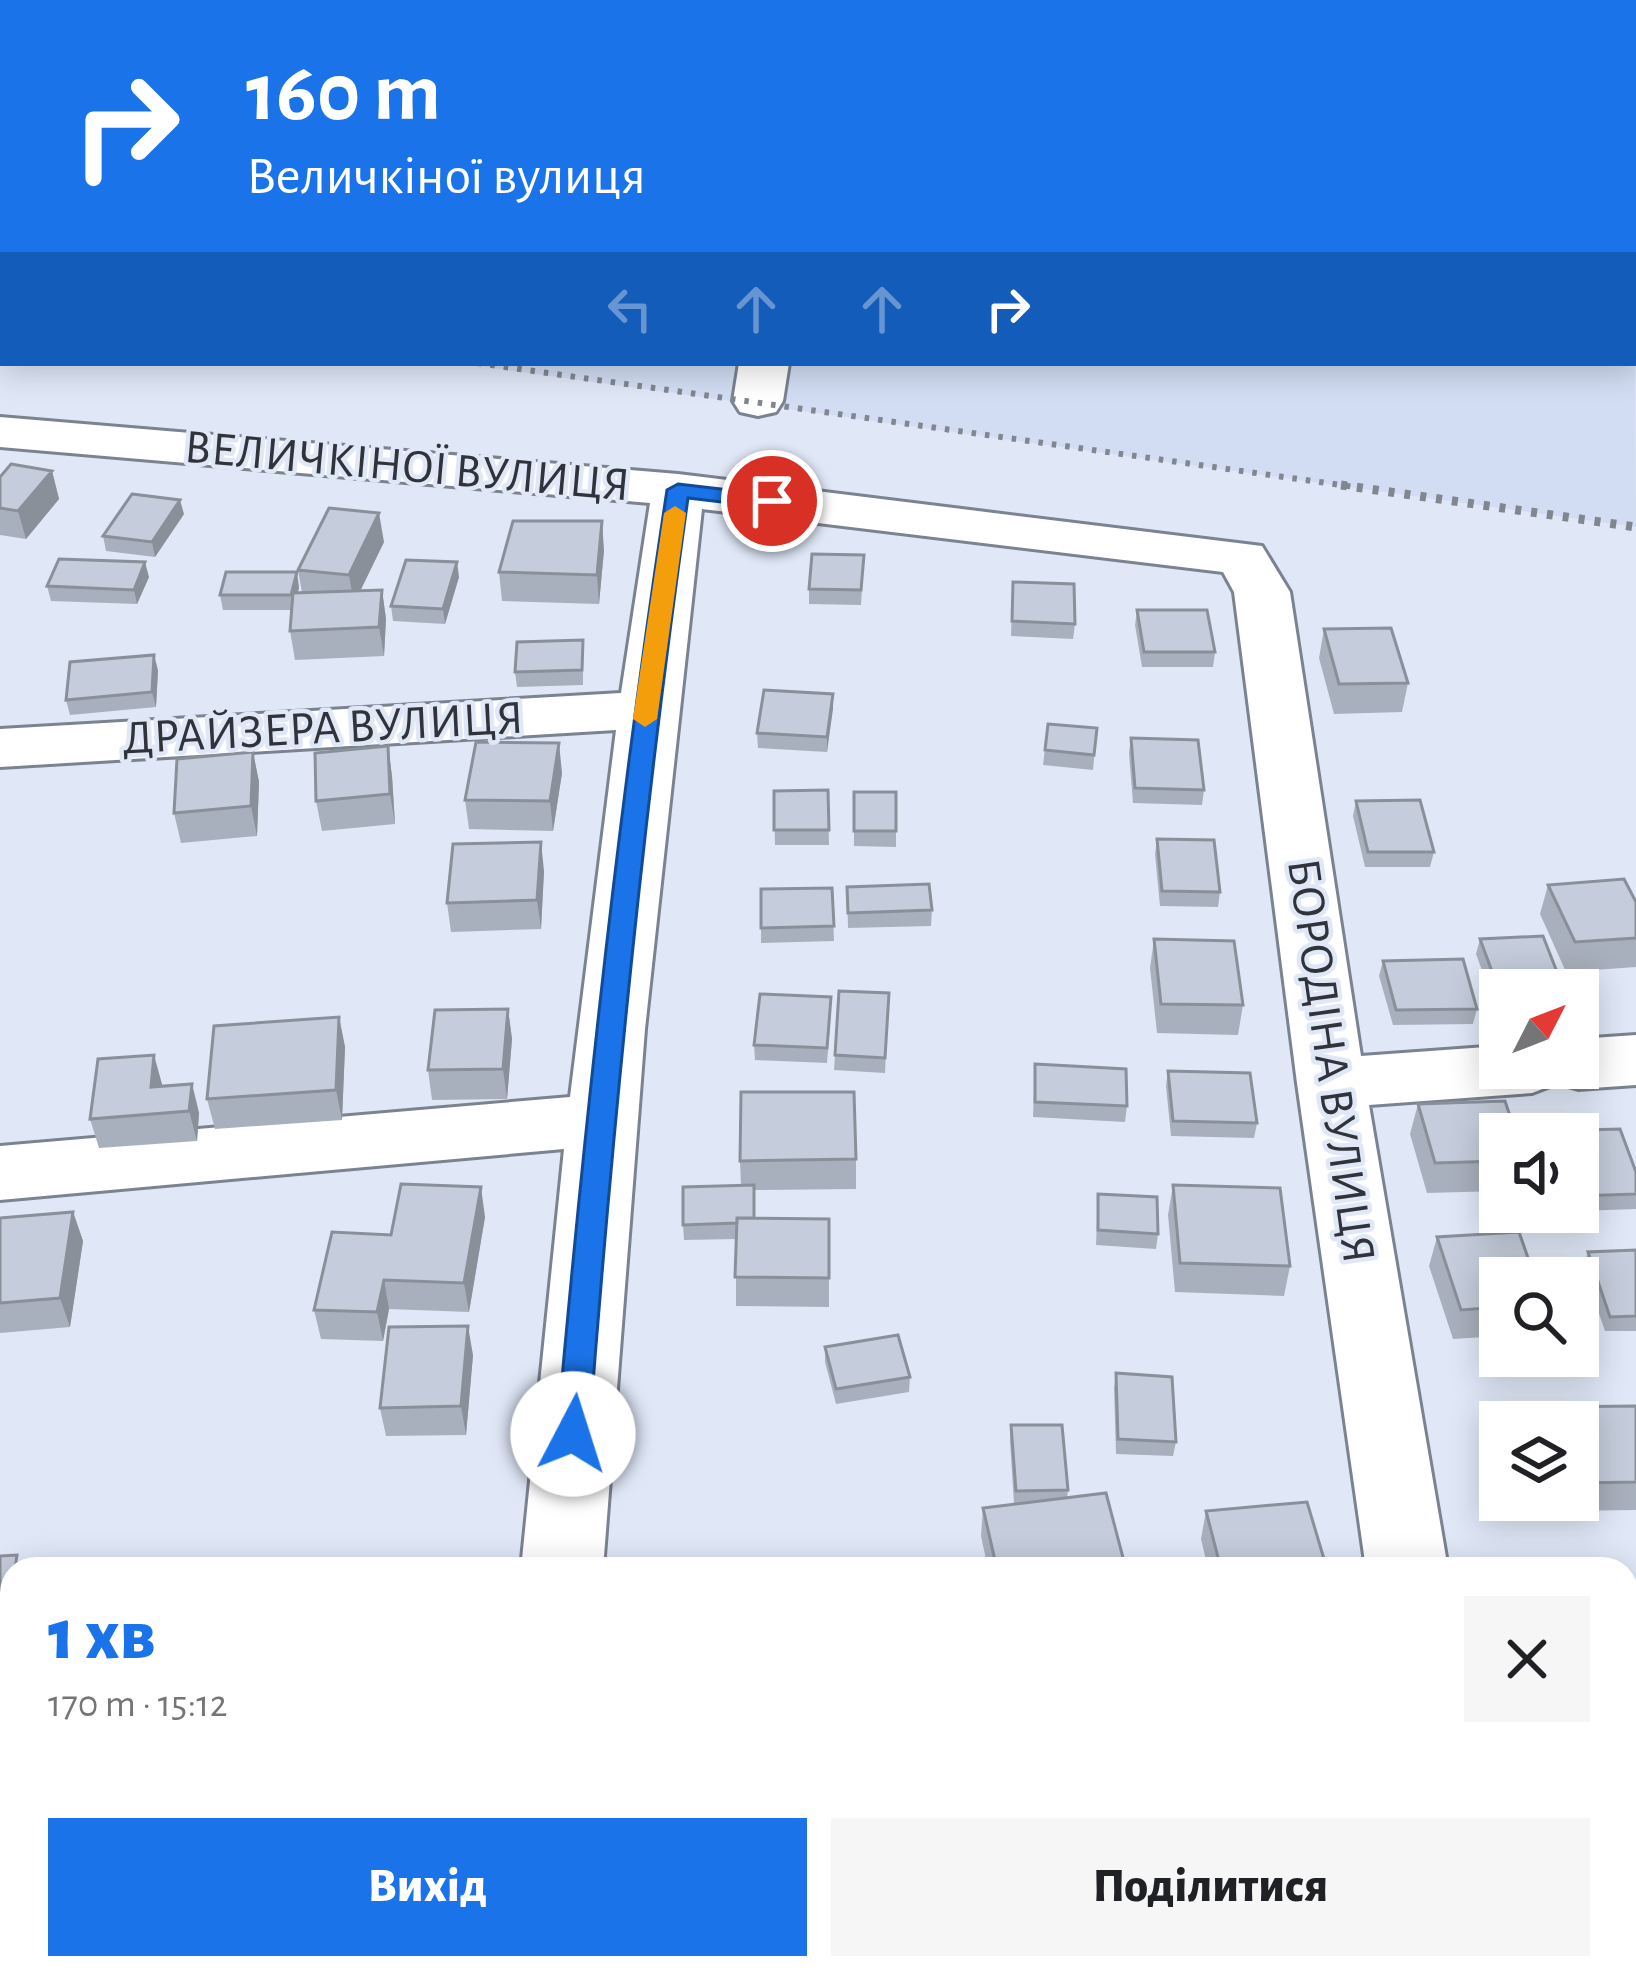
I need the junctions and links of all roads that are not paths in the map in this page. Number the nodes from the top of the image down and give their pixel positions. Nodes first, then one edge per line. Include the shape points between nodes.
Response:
1 (0, 432) edge
2 (678, 490) junction
3 (1243, 558) joint
4 (646, 710) junction
5 (0, 748) edge
6 (1636, 1060) edge
7 (1599, 1063) edge
8 (1479, 1072) edge
9 (1331, 1083) junction
10 (599, 1120) junction
11 (0, 1173) edge
12 (563, 1557) edge
13 (1405, 1557) edge

1 - 2 street, ВЕЛИЧКІНОЇ ВУЛИЦЯ
2 - 3 street, ВЕЛИЧКІНОЇ ВУЛИЦЯ
2 - 4 street
3 - 9 street, БОРОДІНА ВУЛИЦЯ via 1262,592
4 - 5 street, ДРАЙЗЕРА ВУЛИЦЯ
4 - 10 street
6 - 7 street
8 - 9 street
9 - 13 street, БОРОДІНА ВУЛИЦЯ
10 - 11 street
10 - 12 street

